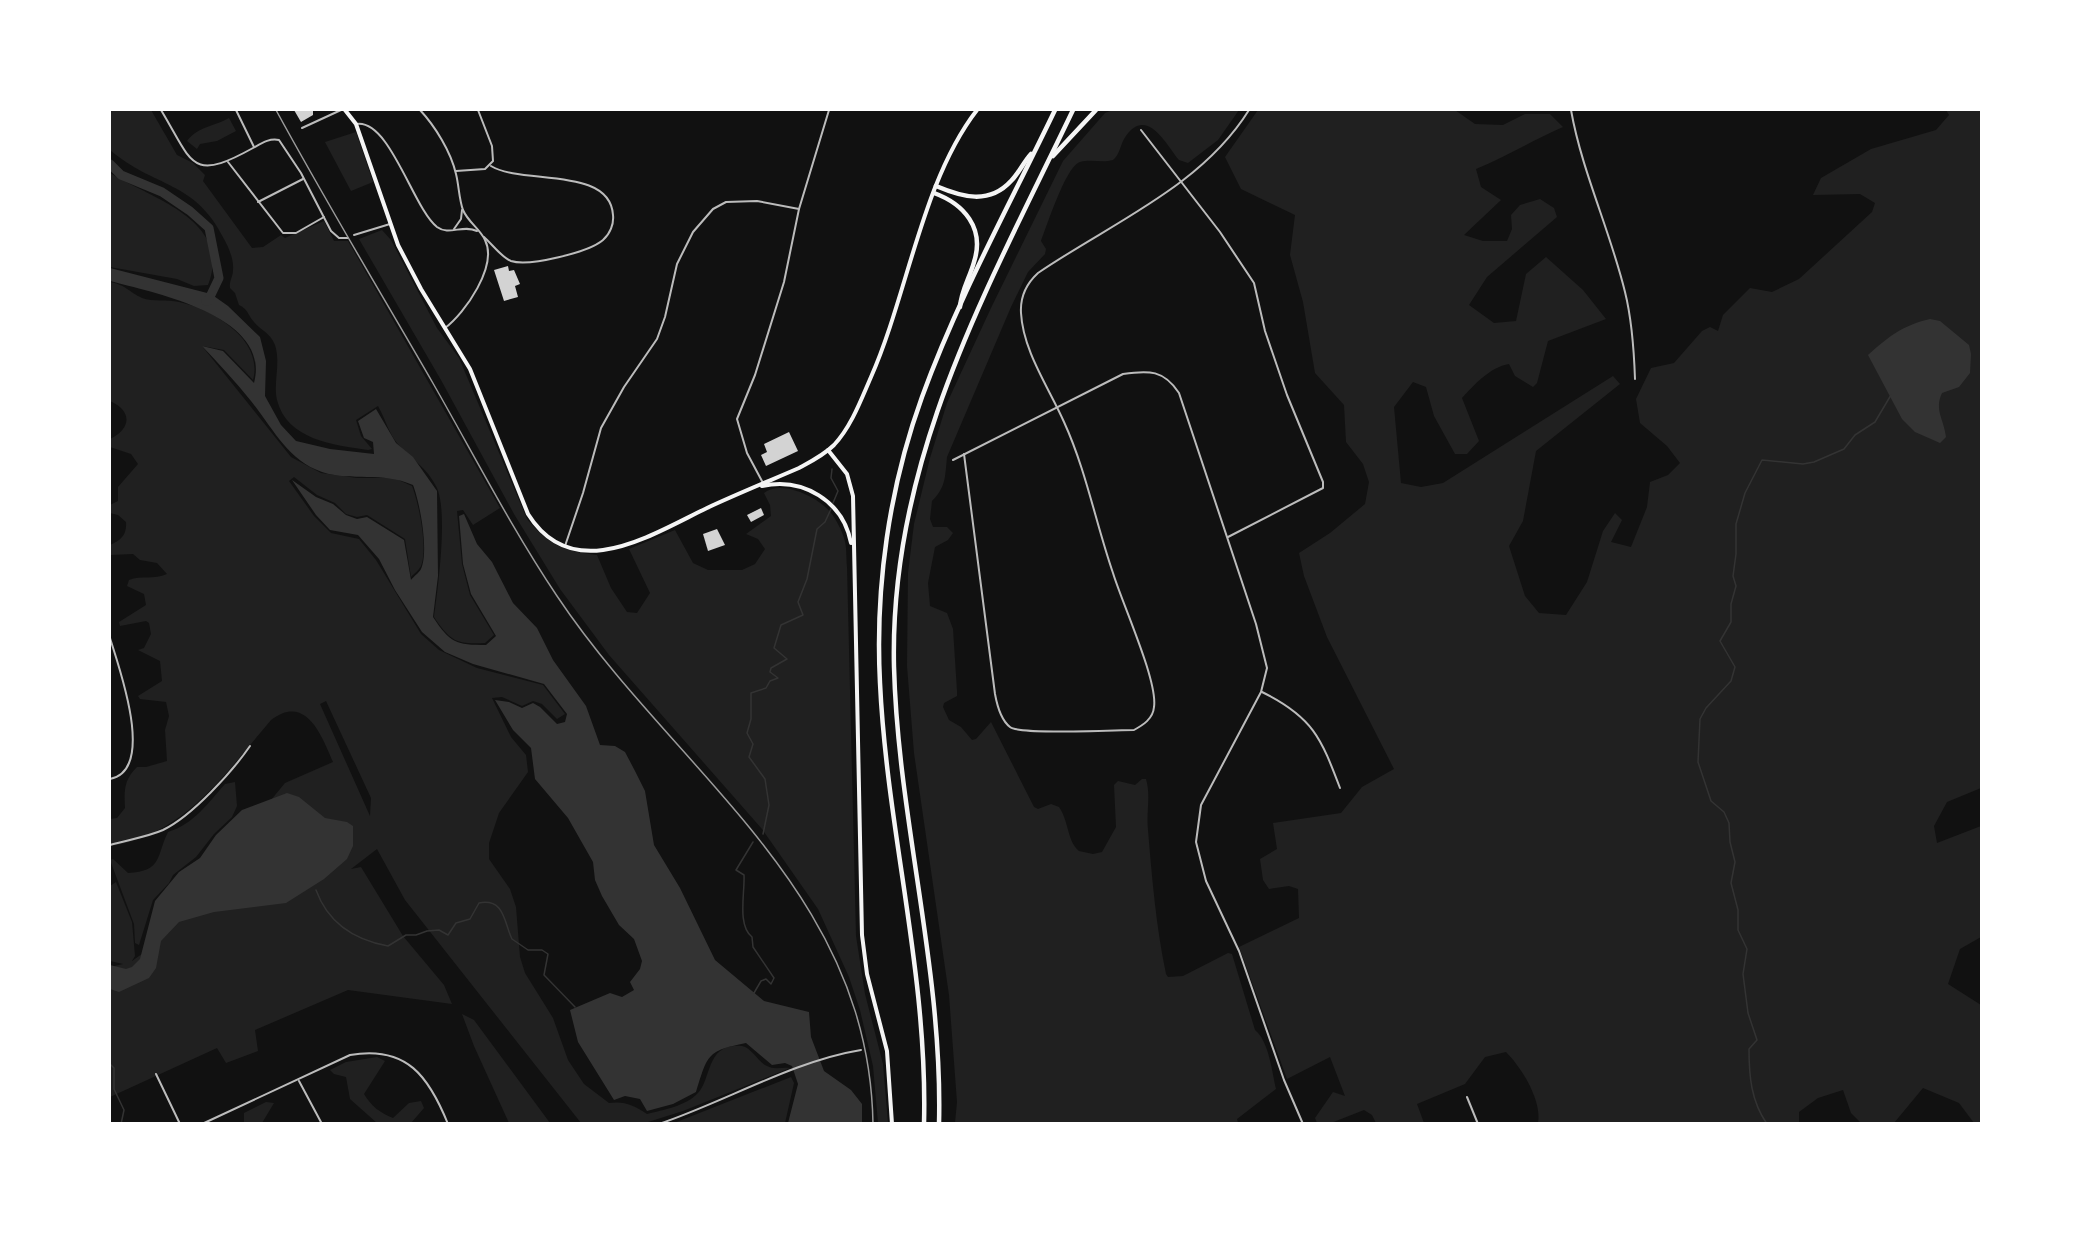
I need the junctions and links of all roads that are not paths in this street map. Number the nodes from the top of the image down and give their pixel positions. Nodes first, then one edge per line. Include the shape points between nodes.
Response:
1 (161, 110) edge
2 (236, 110) edge
3 (345, 110) edge
4 (420, 110) edge
5 (478, 110) edge
6 (829, 110) edge
7 (977, 110) edge
8 (1055, 110) edge
9 (1074, 110) edge
10 (1096, 110) edge
11 (1249, 110) edge
12 (1571, 110) edge
13 (356, 124) junction
14 (302, 128) dead end
15 (1141, 130) dead end
16 (254, 147) junction
17 (1035, 150) junction
18 (1049, 160) junction
19 (228, 162) junction
20 (491, 166) junction
21 (456, 171) junction
22 (303, 178) junction
23 (1181, 182) junction
24 (936, 186) junction
25 (934, 193) junction
26 (258, 202) junction
27 (462, 204) junction
28 (799, 209) junction
29 (324, 217) junction
30 (390, 224) junction
31 (450, 231) junction
32 (479, 232) junction
33 (354, 234) dead end
34 (484, 237) junction
35 (348, 238) dead end
36 (960, 311) junction
37 (445, 328) junction
38 (1635, 380) dead end
39 (1056, 407) junction
40 (828, 450) junction
41 (964, 454) junction
42 (953, 460) dead end
43 (763, 483) junction
44 (753, 488) junction
45 (1228, 537) junction
46 (565, 546) junction
47 (853, 568) junction
48 (110, 638) edge
49 (1261, 692) junction
50 (249, 746) dead end
51 (110, 779) edge
52 (1340, 788) dead end
53 (110, 845) edge
54 (861, 1050) dead end
55 (156, 1074) dead end
56 (298, 1080) junction
57 (1467, 1097) dead end
58 (180, 1124) edge
59 (202, 1124) edge
60 (322, 1124) edge
61 (448, 1124) edge
62 (659, 1124) edge
63 (892, 1124) edge
64 (924, 1124) edge
65 (939, 1124) edge
66 (1304, 1124) edge
67 (1478, 1124) edge

1 - 19 street via 194,162 210,167
2 - 16 street
3 - 13 main road
3 - 14 street
4 - 21 street via 445,146
5 - 20 street via 493,152
6 - 28 street
7 - 24 main road via 950,150
8 - 17 highway
9 - 18 highway
10 - 18 highway
11 - 23 street via 1223,144
12 - 38 street via 1625,292
13 - 30 main road
13 - 31 street via 365,124 380,136 430,219 441,230
15 - 23 street
16 - 19 street
16 - 22 street via 279,140
17 - 24 highway via 1010,182 988,195 965,197
17 - 36 highway
18 - 65 highway via 939,404 912,494 899,570 894,647 896,705 934,995
19 - 26 street
20 - 21 street
20 - 34 street via 508,174 586,184 604,195 613,219 610,232 602,241 540,260 509,260
21 - 27 street
22 - 26 street
22 - 29 street
23 - 39 street via 1045,269 1026,286 1021,303 1024,329
23 - 45 street via 1254,283 1265,331 1287,395 1323,482 1323,488 1310,496
24 - 25 main road
25 - 36 highway via 965,212 977,238
25 - 40 main road via 880,356 847,428
26 - 29 street via 286,235
27 - 31 street via 460,219
27 - 32 street
28 - 43 street via 784,282 755,375 736,419 747,453
28 - 46 street via 757,201 726,202 713,208 693,232 677,264 657,339 601,428
29 - 35 street via 335,235
30 - 33 street
30 - 37 main road
31 - 32 street via 468,228
32 - 34 street
34 - 37 street via 487,257 479,285 464,312
36 - 64 highway via 922,397 900,472 886,549 879,627 882,715 921,1006
37 - 46 main road via 477,382 528,514 544,534
39 - 41 street
39 - 41 street via 1065,423 1145,663 1155,707 1147,722 1134,730 1013,730 1008,726 997,704
39 - 45 street via 1123,374 1154,371 1164,375 1186,409
40 - 43 main road
40 - 47 main road via 847,474 852,488
41 - 42 street
43 - 44 main road
44 - 46 main road via 619,548 592,551
44 - 47 main road via 787,484 805,488 826,500 845,525 852,546
45 - 49 street via 1266,659
47 - 63 main road via 862,935 887,1051
48 - 51 street via 132,717 129,764
49 - 52 street via 1298,712 1315,731
49 - 66 street via 1201,805 1196,842 1206,881 1239,951 1284,1080
50 - 53 street via 178,821 163,830
54 - 62 street via 794,1071
55 - 58 street
56 - 59 street
56 - 60 street
56 - 61 street via 351,1055 379,1053 413,1066 427,1079
57 - 67 street

